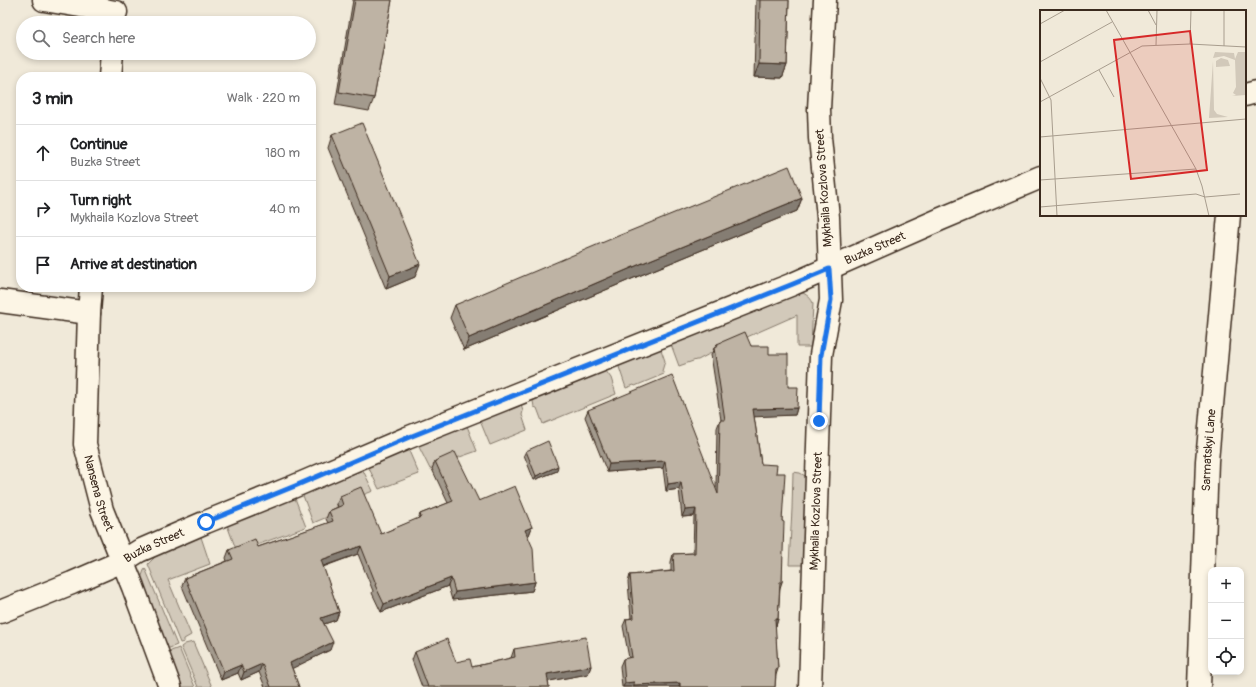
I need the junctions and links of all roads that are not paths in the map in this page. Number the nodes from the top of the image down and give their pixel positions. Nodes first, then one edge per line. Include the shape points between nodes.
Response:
1 (44, 0) edge
2 (825, 0) edge
3 (116, 12) edge
4 (111, 60) edge
5 (110, 72) edge
6 (1256, 92) edge
7 (1246, 96) edge
8 (1040, 177) edge
9 (1229, 216) edge
10 (829, 269) junction
11 (91, 292) edge
12 (0, 301) edge
13 (89, 313) junction
14 (122, 561) junction
15 (0, 612) edge
16 (170, 687) edge
17 (810, 687) edge
18 (1199, 687) edge

1 - 3 street
2 - 10 street, Mykhaila Kozlova Street via 819,109 828,217
4 - 5 street
6 - 7 street
8 - 10 street, Buzka Street
9 - 18 street, Sarmatskyi Lane via 1207,461
10 - 14 street, Buzka Street via 407,438 199,525
10 - 17 street, Mykhaila Kozlova Street via 831,300 821,355
11 - 13 street, Nansena Street
12 - 13 street
13 - 14 street, Nansena Street via 86,444 102,510
14 - 15 street, Buzka Street
14 - 16 street, Nansena Street

